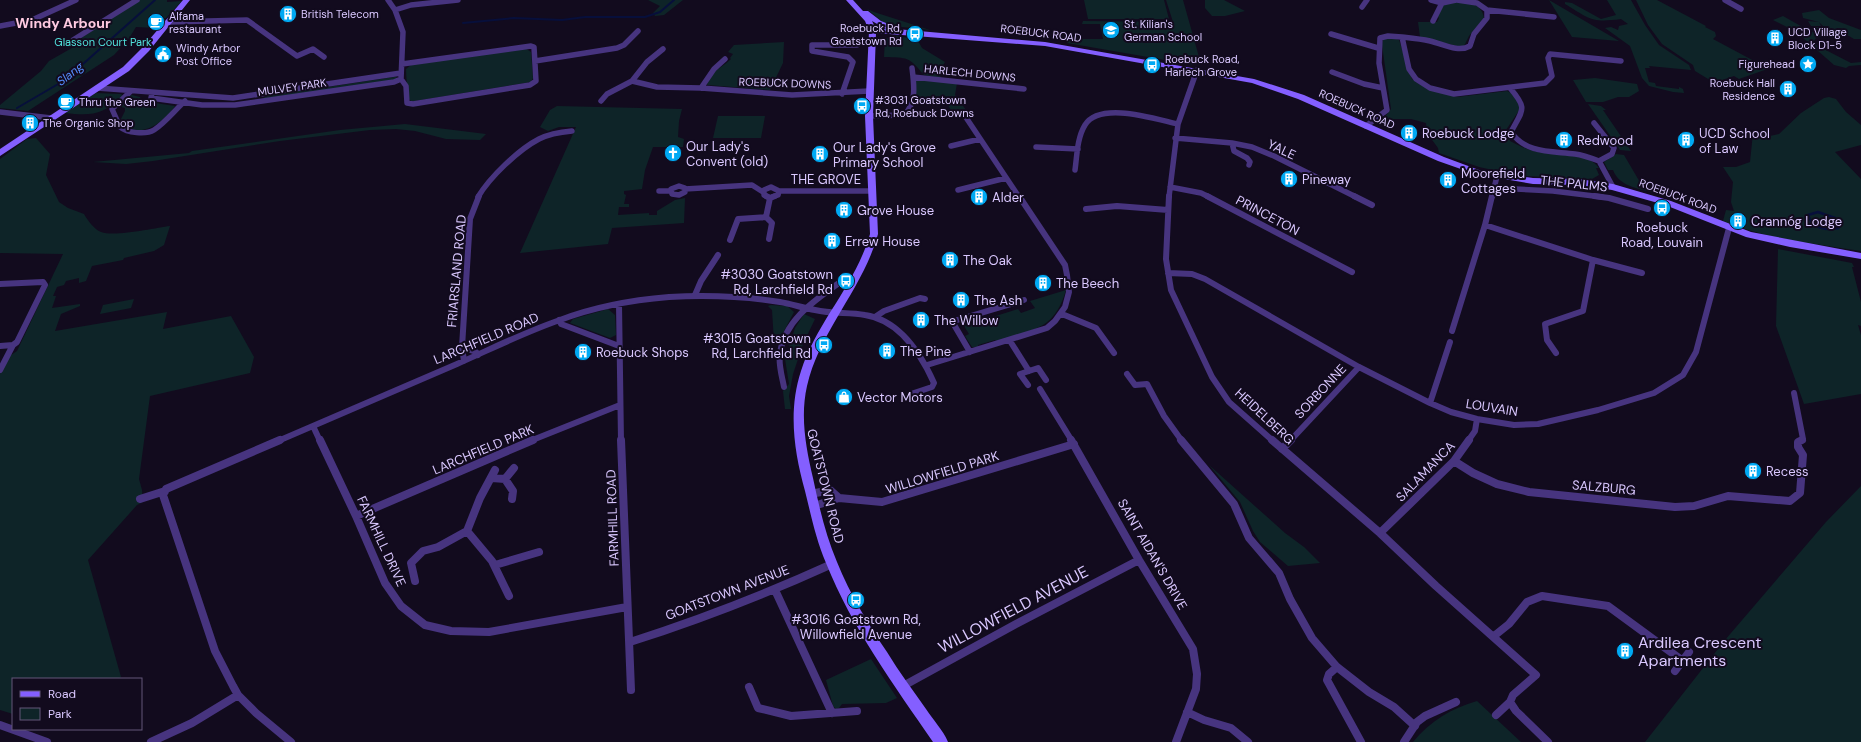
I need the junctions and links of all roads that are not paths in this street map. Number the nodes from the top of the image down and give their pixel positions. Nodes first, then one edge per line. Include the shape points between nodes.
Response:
1 (76, 0) edge
2 (137, 0) edge
3 (186, 0) edge
4 (388, 0) edge
5 (458, 0) edge
6 (849, 0) edge
7 (1367, 0) edge
8 (1431, 0) edge
9 (1457, 0) edge
10 (1725, 0) edge
11 (1442, 3) junction
12 (1362, 7) dead end
13 (859, 9) junction
14 (1741, 9) dead end
15 (395, 10) junction
16 (1487, 10) junction
17 (1554, 17) dead end
18 (1433, 21) dead end
19 (168, 22) junction
20 (0, 26) edge
21 (638, 31) dead end
22 (873, 31) junction
23 (899, 31) junction
24 (1331, 34) dead end
25 (1402, 37) junction
26 (78, 41) dead end
27 (857, 45) dead end
28 (1378, 48) junction
29 (663, 49) dead end
30 (324, 57) dead end
31 (725, 59) dead end
32 (1621, 60) dead end
33 (535, 61) junction
34 (402, 64) junction
35 (912, 68) dead end
36 (1196, 70) junction
37 (1332, 72) dead end
38 (401, 76) junction
39 (913, 77) junction
40 (632, 81) junction
41 (97, 88) junction
42 (701, 88) junction
43 (1383, 88) junction
44 (1510, 88) junction
45 (1024, 89) dead end
46 (131, 91) junction
47 (869, 91) junction
48 (152, 93) junction
49 (842, 94) junction
50 (259, 95) junction
51 (190, 96) junction
52 (601, 101) dead end
53 (184, 102) junction
54 (257, 102) junction
55 (0, 112) edge
56 (963, 113) dead end
57 (868, 116) junction
58 (51, 118) junction
59 (1594, 123) dead end
60 (1178, 124) junction
61 (1366, 126) junction
62 (572, 131) dead end
63 (1176, 138) junction
64 (980, 139) junction
65 (1232, 143) junction
66 (951, 146) dead end
67 (1036, 147) dead end
68 (1078, 149) junction
69 (0, 153) edge
70 (1599, 161) junction
71 (1249, 165) dead end
72 (1075, 170) dead end
73 (1497, 176) junction
74 (1006, 178) junction
75 (1170, 187) junction
76 (1612, 187) junction
77 (1495, 188) junction
78 (958, 190) dead end
79 (659, 191) dead end
80 (873, 191) junction
81 (763, 192) junction
82 (780, 192) junction
83 (770, 198) junction
84 (1372, 205) dead end
85 (1086, 209) dead end
86 (1648, 209) dead end
87 (1168, 210) junction
88 (766, 216) junction
89 (1485, 225) junction
90 (1729, 228) junction
91 (770, 239) dead end
92 (730, 240) dead end
93 (718, 255) dead end
94 (1861, 256) edge
95 (1593, 260) junction
96 (1352, 272) dead end
97 (1168, 273) junction
98 (1642, 273) dead end
99 (839, 283) dead end
100 (0, 284) edge
101 (695, 295) junction
102 (925, 298) dead end
103 (1024, 300) dead end
104 (619, 304) junction
105 (806, 307) junction
106 (834, 312) junction
107 (1062, 314) junction
108 (875, 317) junction
109 (559, 320) junction
110 (1452, 331) dead end
111 (1010, 341) junction
112 (1450, 342) dead end
113 (13, 345) junction
114 (0, 346) edge
115 (619, 346) junction
116 (462, 347) junction
117 (970, 352) junction
118 (1556, 352) dead end
119 (1114, 353) dead end
120 (478, 355) junction
121 (464, 361) junction
122 (927, 365) junction
123 (1359, 367) junction
124 (0, 370) edge
125 (1029, 371) junction
126 (1127, 374) dead end
127 (1046, 380) dead end
128 (1028, 385) dead end
129 (784, 387) dead end
130 (1040, 389) dead end
131 (1794, 393) dead end
132 (911, 394) dead end
133 (1430, 403) junction
134 (620, 406) junction
135 (1477, 420) junction
136 (313, 426) junction
137 (1074, 444) junction
138 (1282, 449) junction
139 (1454, 461) junction
140 (514, 468) dead end
141 (495, 470) dead end
142 (492, 478) junction
143 (505, 479) junction
144 (166, 490) junction
145 (811, 494) junction
146 (840, 498) junction
147 (140, 499) dead end
148 (512, 499) dead end
149 (814, 506) junction
150 (356, 516) junction
151 (467, 531) junction
152 (1380, 533) junction
153 (539, 552) dead end
154 (1139, 560) junction
155 (832, 564) junction
156 (495, 565) junction
157 (415, 581) dead end
158 (775, 590) junction
159 (509, 596) dead end
160 (627, 607) junction
161 (1494, 636) junction
162 (630, 642) junction
163 (1689, 652) dead end
164 (1683, 661) junction
165 (1337, 667) junction
166 (1675, 670) dead end
167 (903, 686) junction
168 (749, 687) dead end
169 (631, 690) dead end
170 (238, 695) junction
171 (1456, 702) dead end
172 (1510, 702) junction
173 (857, 711) dead end
174 (1187, 712) junction
175 (832, 713) junction
176 (1496, 715) dead end
177 (0, 725) edge
178 (1415, 726) junction
179 (12, 729) edge
180 (14, 730) edge
181 (44, 741) edge
182 (151, 742) edge
183 (291, 742) edge
184 (941, 742) edge
185 (1176, 742) edge
186 (1248, 742) edge
187 (1361, 742) edge
188 (1404, 742) edge
189 (1548, 742) edge

1 - 20 street via 33,19
2 - 26 street via 73,40
3 - 19 main road
4 - 15 street
5 - 15 street via 411,5
6 - 13 main road
7 - 12 street
8 - 11 street
9 - 11 street
9 - 16 street via 1478,4
10 - 14 street
11 - 18 street
13 - 22 main road
13 - 23 main road via 872,16 878,23
15 - 34 street via 403,32
16 - 17 street
16 - 25 street via 1488,18 1474,34 1470,46 1465,49
19 - 30 street via 246,20 297,56 314,49
19 - 41 main road via 133,62
21 - 33 street via 624,45 617,48
22 - 23 main road, ROEBUCK ROAD
22 - 47 main road, GOATSTOWN ROAD
23 - 36 main road, ROEBUCK ROAD via 1042,43
24 - 28 street
25 - 28 street via 1380,38
25 - 44 street via 1409,69 1416,79 1430,88 1454,94
27 - 49 street via 812,45 812,50 848,57 853,62
28 - 43 street
29 - 40 street via 647,62
31 - 42 street via 714,69
32 - 44 street via 1550,54 1548,58 1552,76 1545,83
33 - 34 street via 534,47 527,46
33 - 38 street via 536,81 530,85 413,104 406,102 406,86
34 - 38 street
35 - 39 street, HARLECH DOWNS
36 - 60 street, HEIDELBERG
36 - 61 main road, ROEBUCK ROAD via 1273,86
37 - 43 street
38 - 50 street, MULVEY PARK
38 - 54 street, MULVEY PARK via 394,82
39 - 45 street, HARLECH DOWNS
39 - 57 street, HARLECH DOWNS via 912,106 908,112 904,115
40 - 42 street, ROEBUCK DOWNS via 653,87
40 - 52 street via 607,94
41 - 46 street, MULVEY PARK
41 - 58 main road
42 - 49 street, ROEBUCK DOWNS via 763,94
43 - 61 street via 1387,110
44 - 70 street via 1522,102 1523,109 1511,132 1516,140 1537,149 1578,154
46 - 48 street, MULVEY PARK
46 - 53 street via 112,109 122,128 147,132 154,130
47 - 49 street, ROEBUCK DOWNS
47 - 57 main road, GOATSTOWN ROAD
48 - 51 street, MULVEY PARK
48 - 53 street, MULVEY PARK via 151,98
50 - 51 street, MULVEY PARK via 225,98
50 - 54 street
51 - 53 street
53 - 54 street, MULVEY PARK via 217,105
55 - 58 street
56 - 64 street
57 - 80 main road, GOATSTOWN ROAD
58 - 69 main road
59 - 70 street via 1614,148 1612,154
60 - 63 street, HEIDELBERG
60 - 68 street via 1117,113 1101,114 1092,117 1084,126
61 - 73 main road, ROEBUCK ROAD via 1452,164
62 - 116 street, FRIARSLAND ROAD via 547,136 526,148 483,189 475,203 470,219
63 - 65 street, YALE
63 - 75 street, HEIDELBERG
64 - 66 street
64 - 74 street
65 - 71 street via 1234,151 1248,158
65 - 84 street, YALE via 1252,147 1274,156
67 - 68 street
68 - 72 street
70 - 76 street
73 - 76 main road, ROEBUCK ROAD
73 - 77 street
74 - 78 street
74 - 107 street via 1064,265 1070,281 1067,304
75 - 87 street, HEIDELBERG
75 - 96 street, PRINCETON via 1201,194
76 - 90 main road, ROEBUCK ROAD via 1668,203
77 - 86 street, THE PALMS via 1553,191 1609,198
77 - 89 street
79 - 81 street, THE GROVE via 671,191 679,186 685,189 752,185
80 - 82 street, THE GROVE
80 - 106 main road, GOATSTOWN ROAD via 874,234 871,250 854,284
81 - 82 street, THE GROVE via 773,187
81 - 83 street, THE GROVE
82 - 83 street, THE GROVE
83 - 88 street
85 - 87 street via 1132,205
87 - 97 street, HEIDELBERG
88 - 91 street via 772,220
88 - 92 street via 739,215
89 - 95 street
89 - 110 street
90 - 94 main road, ROEBUCK ROAD via 1771,241
90 - 135 street, LOUVAIN via 1696,352 1683,375 1654,393 1538,424 1514,425
93 - 101 street
95 - 98 street
95 - 118 street via 1583,311 1545,324 1544,336
97 - 123 street, LOUVAIN via 1192,274 1206,279
97 - 138 street, HEIDELBERG via 1171,290 1212,377 1229,402
99 - 105 street
100 - 113 street via 43,282 44,285 17,342
101 - 104 street, LARCHFIELD ROAD
101 - 105 street, LARCHFIELD ROAD via 779,301
102 - 108 street via 884,311
103 - 117 street via 954,320 953,323
104 - 109 street, LARCHFIELD ROAD
104 - 115 street, FARMHILL ROAD
105 - 106 street, LARCHFIELD ROAD
105 - 129 street via 794,320 782,343 780,352
106 - 108 street, LARCHFIELD ROAD
106 - 145 main road, GOATSTOWN ROAD via 812,354 799,401 798,431
107 - 111 street via 1047,328
107 - 119 street via 1096,328
108 - 122 street via 890,325 907,340
109 - 115 street via 561,324
109 - 120 street, LARCHFIELD ROAD
111 - 117 street
111 - 125 street
112 - 133 street
113 - 114 street
113 - 124 street
115 - 134 street, FARMHILL ROAD
116 - 120 street, FRIARSLAND ROAD
116 - 121 street, FRIARSLAND ROAD
117 - 122 street
120 - 121 street, LARCHFIELD ROAD
121 - 136 street, LARCHFIELD ROAD
122 - 132 street via 934,383 932,387
123 - 133 street, LOUVAIN
123 - 138 street, SORBONNE
125 - 127 street via 1038,368
125 - 128 street via 1020,374
126 - 165 street via 1135,385 1147,384 1164,416 1189,451 1234,504 1249,538 1279,573 1312,638
130 - 137 street, SAINT AIDAN'S DRIVE
131 - 139 street, SALZBURG via 1803,439 1798,442 1798,447 1803,454 1800,494 1790,501 1728,496 1694,506 1674,507 1529,492 1496,484
133 - 135 street, LOUVAIN
134 - 150 street, LARCHFIELD PARK
134 - 160 street, FARMHILL ROAD
135 - 139 street, SALAMANCA via 1475,431
136 - 144 street, LARCHFIELD ROAD
136 - 150 street, FARMHILL DRIVE
137 - 146 street, WILLOWFIELD PARK via 882,502
137 - 154 street, SAINT AIDAN'S DRIVE
138 - 152 street, HEIDELBERG
139 - 152 street, SALAMANCA
140 - 143 street
141 - 142 street
142 - 143 street
142 - 151 street via 480,498
143 - 148 street via 514,491
144 - 147 street, LARCHFIELD ROAD
144 - 170 street via 163,495 164,501 199,607 215,652
145 - 146 street via 830,490
145 - 149 main road, GOATSTOWN ROAD
146 - 149 street, WILLOWFIELD PARK
149 - 155 main road, GOATSTOWN ROAD
150 - 160 street, FARMHILL DRIVE via 382,578 398,604 429,627 468,633 490,632
151 - 156 street via 484,547
151 - 157 street via 438,547 423,551 411,563
152 - 161 street, HEIDELBERG
153 - 156 street
154 - 167 street, WILLOWFIELD AVENUE
154 - 174 street, SAINT AIDAN'S DRIVE via 1193,649 1196,689
155 - 158 street, GOATSTOWN AVENUE
155 - 167 main road, GOATSTOWN ROAD via 865,630
156 - 159 street
158 - 162 street, GOATSTOWN AVENUE via 704,618
158 - 175 street
160 - 162 street, FARMHILL ROAD
161 - 164 street via 1509,624 1520,608 1532,597 1542,596 1608,606
161 - 172 street, HEIDELBERG via 1536,674 1513,694
162 - 169 street, FARMHILL ROAD
163 - 164 street
164 - 166 street
165 - 178 street via 1369,692 1394,707
165 - 187 street via 1329,674 1327,680
167 - 184 main road, GOATSTOWN ROAD
168 - 175 street via 758,708 791,716
170 - 182 street via 192,723
170 - 183 street
171 - 178 street via 1425,716
172 - 176 street
172 - 189 street
173 - 175 street
174 - 185 street, SAINT AIDAN'S DRIVE via 1179,728
174 - 186 street via 1231,728
177 - 179 street
178 - 188 street
180 - 181 street

